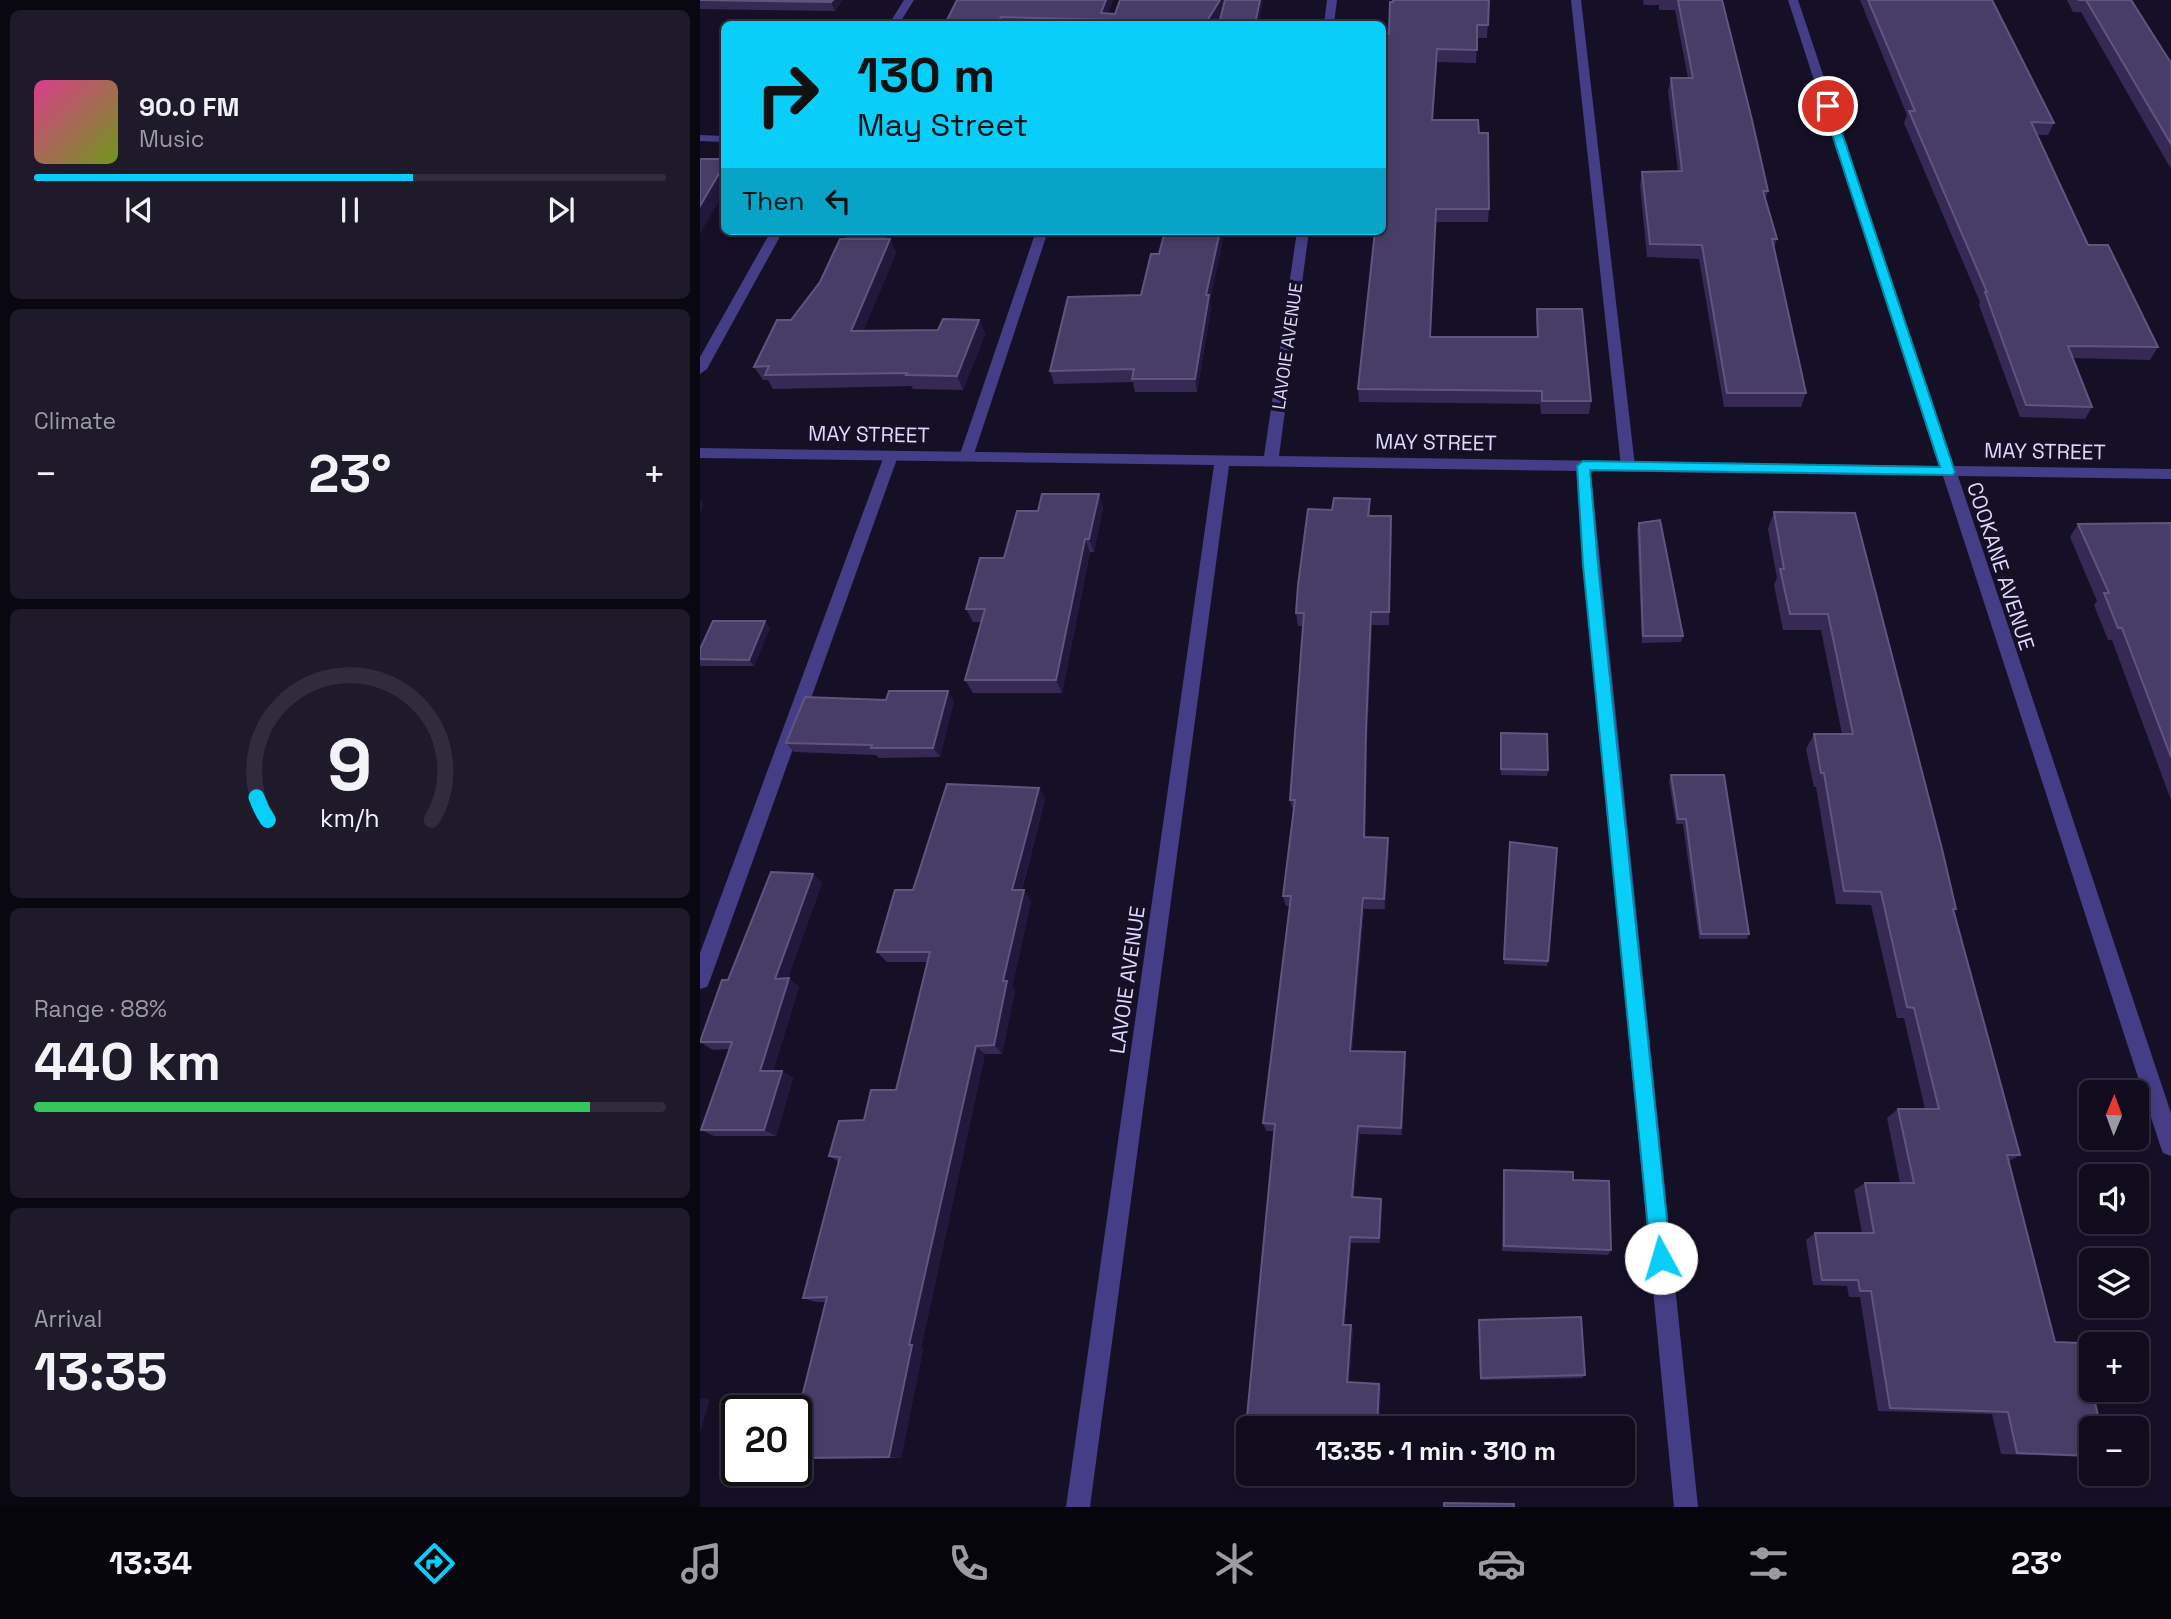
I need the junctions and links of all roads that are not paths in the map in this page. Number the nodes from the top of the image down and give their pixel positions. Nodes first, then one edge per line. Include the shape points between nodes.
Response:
1 (909, 0) edge
2 (1332, 0) edge
3 (1576, 0) edge
4 (1793, 0) edge
5 (896, 21) edge
6 (1329, 21) edge
7 (700, 138) edge
8 (721, 139) edge
9 (775, 235) edge
10 (1041, 235) edge
11 (1302, 235) edge
12 (700, 369) edge
13 (700, 453) edge
14 (891, 456) junction
15 (966, 457) junction
16 (1222, 460) junction
17 (1271, 460) junction
18 (1583, 466) junction
19 (1628, 466) junction
20 (1948, 472) junction
21 (2171, 474) edge
22 (700, 980) edge
23 (2171, 1145) edge
24 (1078, 1507) edge
25 (1686, 1507) edge

1 - 5 street
2 - 6 street
3 - 19 street
4 - 20 street, COOKANE AVENUE
7 - 8 street
9 - 12 street
10 - 15 street
11 - 17 street, LAVOIE AVENUE
13 - 14 street, MAY STREET
14 - 15 street, MAY STREET
14 - 22 street
15 - 16 street, MAY STREET
16 - 17 street, MAY STREET
16 - 24 street, LAVOIE AVENUE
17 - 18 street, MAY STREET
18 - 19 street, MAY STREET
18 - 25 street
19 - 20 street, MAY STREET
20 - 21 street, MAY STREET
20 - 23 street, COOKANE AVENUE

